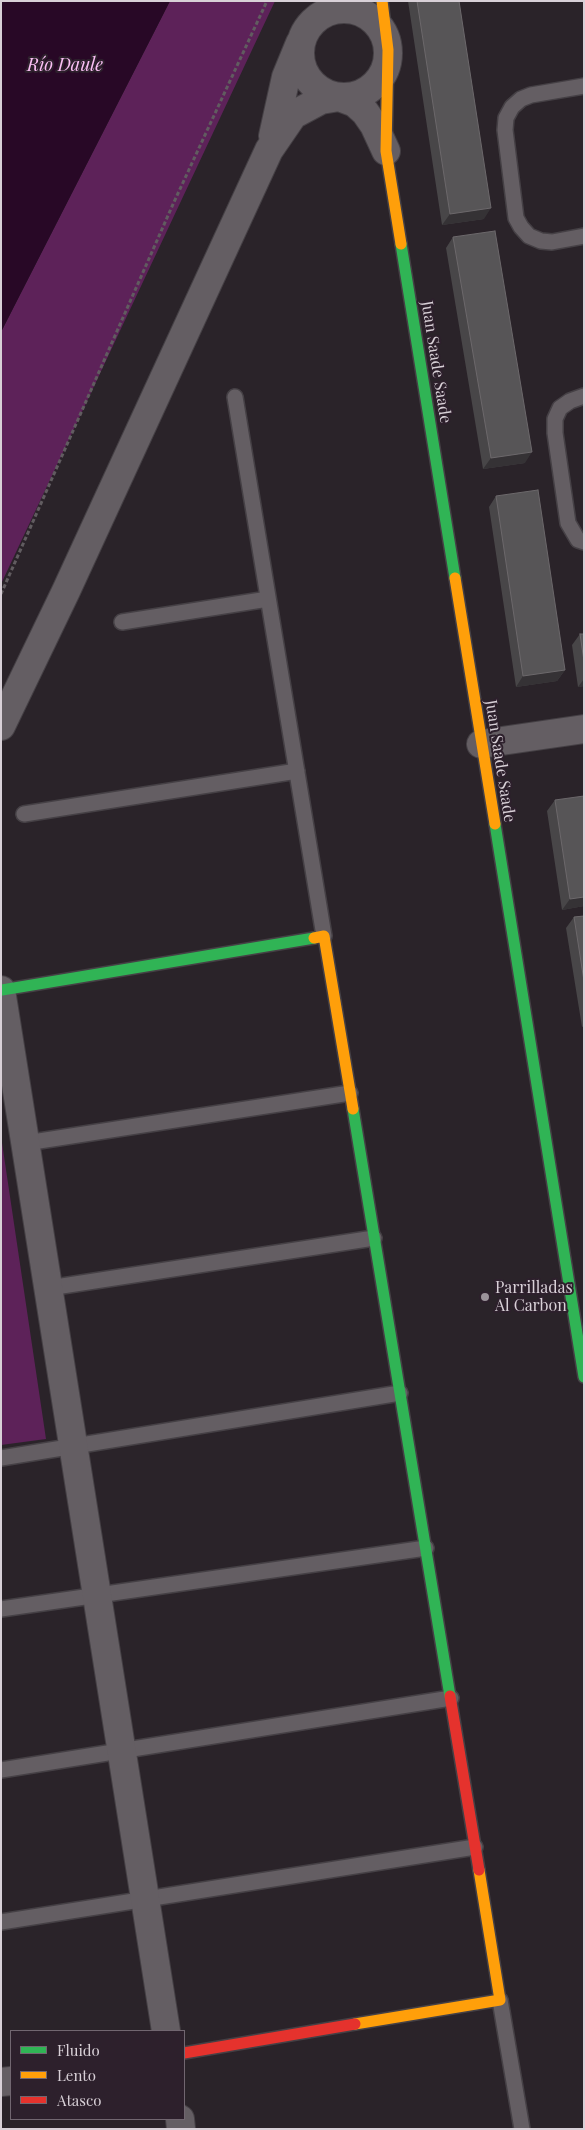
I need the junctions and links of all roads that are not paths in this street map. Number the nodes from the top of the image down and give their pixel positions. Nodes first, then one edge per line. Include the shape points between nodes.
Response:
1 (321, 1) edge
2 (382, 1) edge
3 (304, 35) junction
4 (388, 50) junction
5 (584, 86) edge
6 (339, 97) junction
7 (269, 150) junction
8 (386, 151) junction
9 (584, 236) edge
10 (584, 396) edge
11 (235, 397) dead end
12 (584, 542) edge
13 (268, 599) junction
14 (122, 622) dead end
15 (1, 726) edge
16 (584, 728) edge
17 (481, 744) junction
18 (297, 771) junction
19 (24, 814) dead end
20 (324, 936) junction
21 (2, 990) edge
22 (8, 1083) edge
23 (350, 1093) junction
24 (26, 1143) junction
25 (374, 1238) junction
26 (49, 1288) junction
27 (584, 1377) edge
28 (400, 1393) junction
29 (74, 1446) junction
30 (1, 1458) edge
31 (426, 1548) junction
32 (97, 1594) junction
33 (1, 1609) edge
34 (451, 1698) junction
35 (122, 1750) junction
36 (1, 1770) edge
37 (475, 1847) junction
38 (145, 1898) junction
39 (1, 1922) edge
40 (500, 2000) junction
41 (166, 2030) edge
42 (185, 2052) edge
43 (522, 2129) edge

1 - 3 street
2 - 4 street, Juan Saade Saade
3 - 4 street via 324,14 352,9 366,14 377,24 385,36
3 - 6 street via 300,62 306,75 319,90
3 - 7 street via 286,77
4 - 6 street via 386,66 368,90 354,96
4 - 8 street, Juan Saade Saade
5 - 9 lane via 521,99 506,118 505,130 516,218 521,226 529,236 541,241
6 - 7 street via 321,100 293,115
6 - 8 street via 355,103 365,112
7 - 15 street via 71,582
8 - 17 street, Juan Saade Saade
10 - 12 lane via 560,408 555,419 555,432 568,523 578,540
11 - 13 lane
13 - 14 lane
13 - 18 lane
16 - 17 street
17 - 27 street, Juan Saade Saade
18 - 19 lane
18 - 20 lane
20 - 21 street
20 - 23 street
21 - 22 street
22 - 24 street
23 - 24 lane
23 - 25 street
24 - 26 street
25 - 26 lane
25 - 28 street
26 - 29 street
28 - 29 lane
28 - 31 street
29 - 30 lane
29 - 32 street
31 - 32 lane
31 - 34 street
32 - 33 lane
32 - 35 street
34 - 35 lane
34 - 37 street
35 - 36 lane
35 - 38 street
37 - 38 lane
37 - 40 street
38 - 39 lane
38 - 41 street
40 - 42 street
40 - 43 lane

